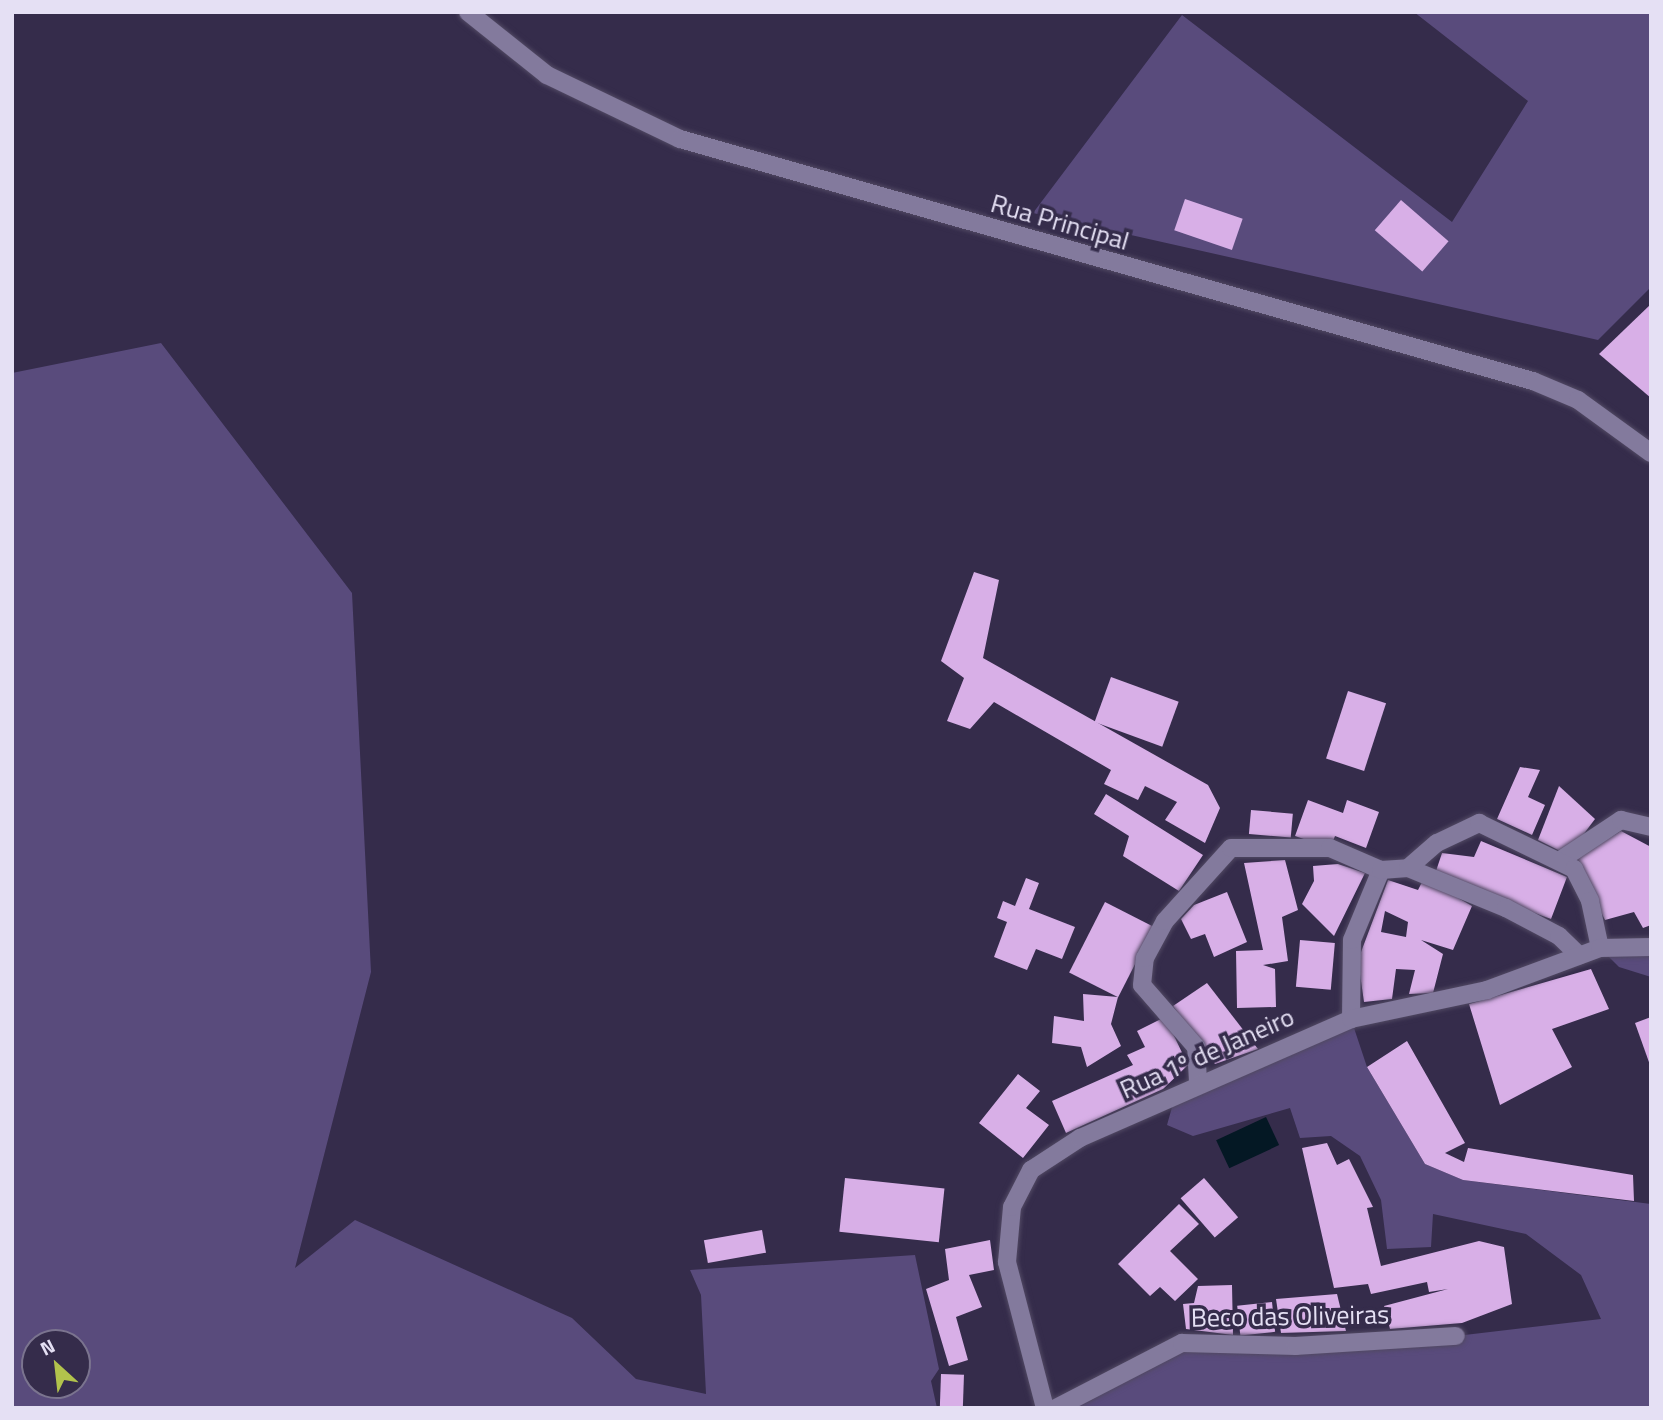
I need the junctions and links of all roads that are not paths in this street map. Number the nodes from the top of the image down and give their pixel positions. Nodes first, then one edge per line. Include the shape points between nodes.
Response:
1 (468, 12) edge
2 (1651, 453) edge
3 (1651, 827) edge
4 (1562, 859) junction
5 (1408, 868) junction
6 (1381, 870) junction
7 (1651, 947) edge
8 (1600, 948) junction
9 (1579, 956) junction
10 (1351, 1019) junction
11 (1198, 1082) junction
12 (1456, 1336) dead end
13 (1045, 1408) edge
14 (1056, 1408) edge

1 - 2 street, Rua Principal via 557,81 680,139 1533,381 1578,400
3 - 4 street via 1621,820
4 - 5 street via 1479,823 1437,843
4 - 8 street via 1590,901
5 - 6 street
5 - 9 street via 1506,908 1559,936
6 - 10 street via 1352,940
6 - 11 street via 1330,848 1231,848 1203,876 1165,921 1145,958 1142,985 1196,1047
7 - 8 street, Rua 1º de Janeiro
8 - 9 street, Rua 1º de Janeiro
9 - 10 street, Rua 1º de Janeiro via 1487,990
10 - 11 street, Rua 1º de Janeiro
11 - 13 street, Rua 1º de Janeiro via 1080,1138 1031,1170 1012,1208 1007,1262
12 - 14 street, Beco das Oliveiras via 1296,1346 1182,1343

